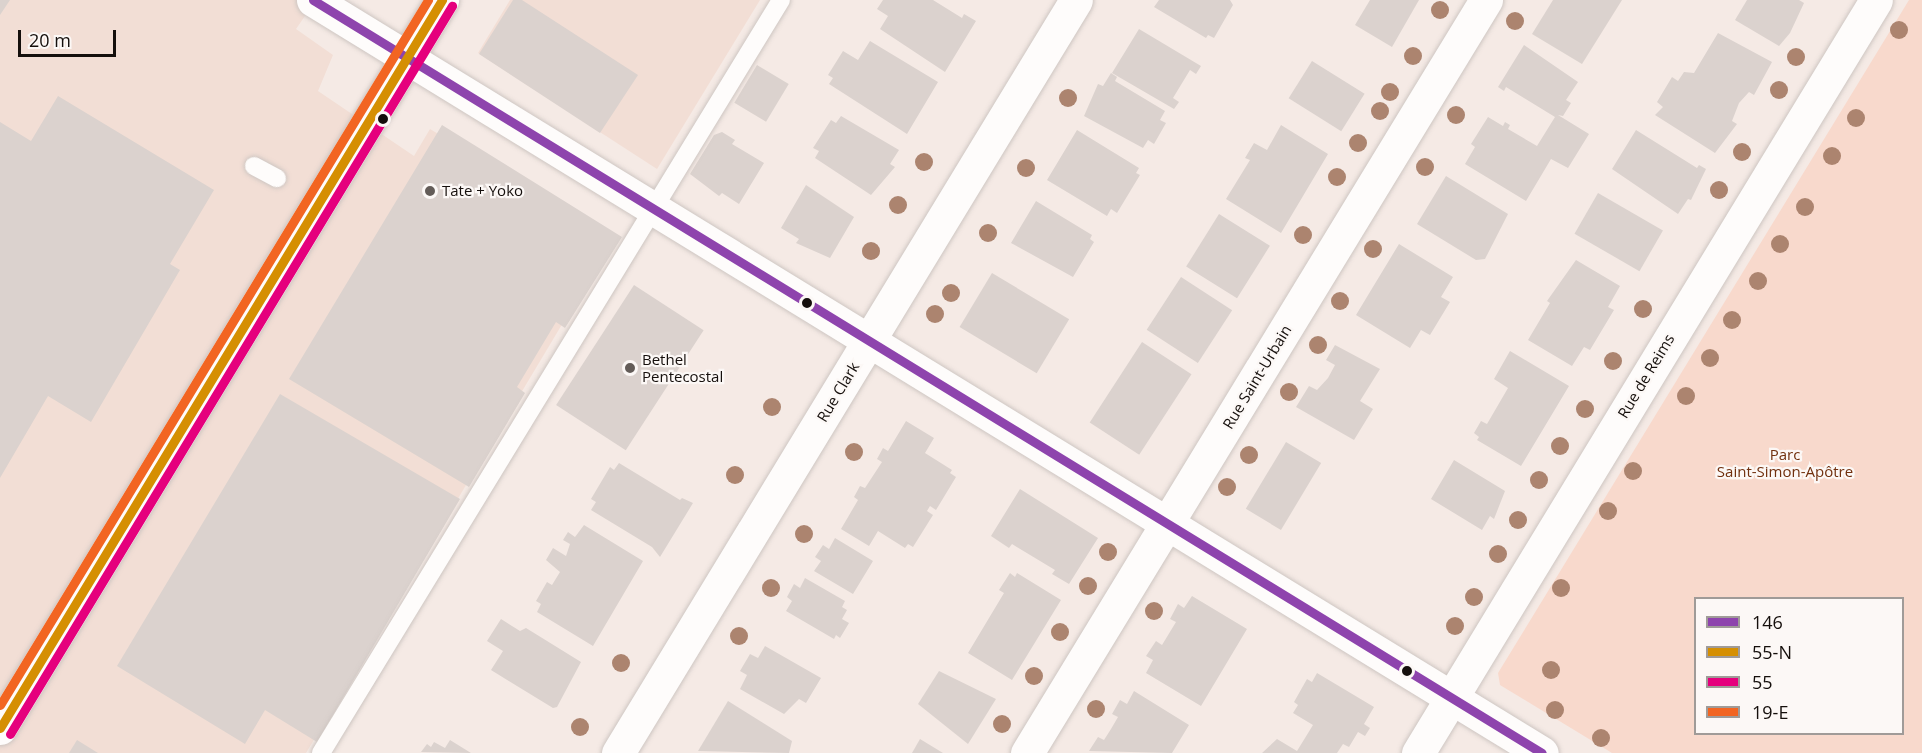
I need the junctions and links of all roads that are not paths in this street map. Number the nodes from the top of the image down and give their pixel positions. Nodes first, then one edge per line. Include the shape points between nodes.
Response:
1 (313, 0) edge
2 (442, 0) edge
3 (781, 0) edge
4 (1076, 0) edge
5 (1486, 0) edge
6 (1876, 0) edge
7 (408, 57) junction
8 (254, 166) dead end
9 (276, 178) dead end
10 (654, 209) junction
11 (869, 340) junction
12 (1167, 523) junction
13 (1451, 698) junction
14 (0, 728) edge
15 (321, 753) edge
16 (618, 753) edge
17 (1027, 753) edge
18 (1418, 753) edge
19 (1542, 753) edge

1 - 7 street
2 - 7 street
3 - 10 lane
4 - 11 street, Rue Clark
5 - 12 street, Rue Saint-Urbain
6 - 13 street, Rue de Reims
7 - 10 street
7 - 14 street
8 - 9 lane
10 - 11 street
10 - 15 lane
11 - 12 street
11 - 16 street, Rue Clark
12 - 13 street
12 - 17 street, Rue Saint-Urbain
13 - 18 street, Rue de Reims
13 - 19 street

